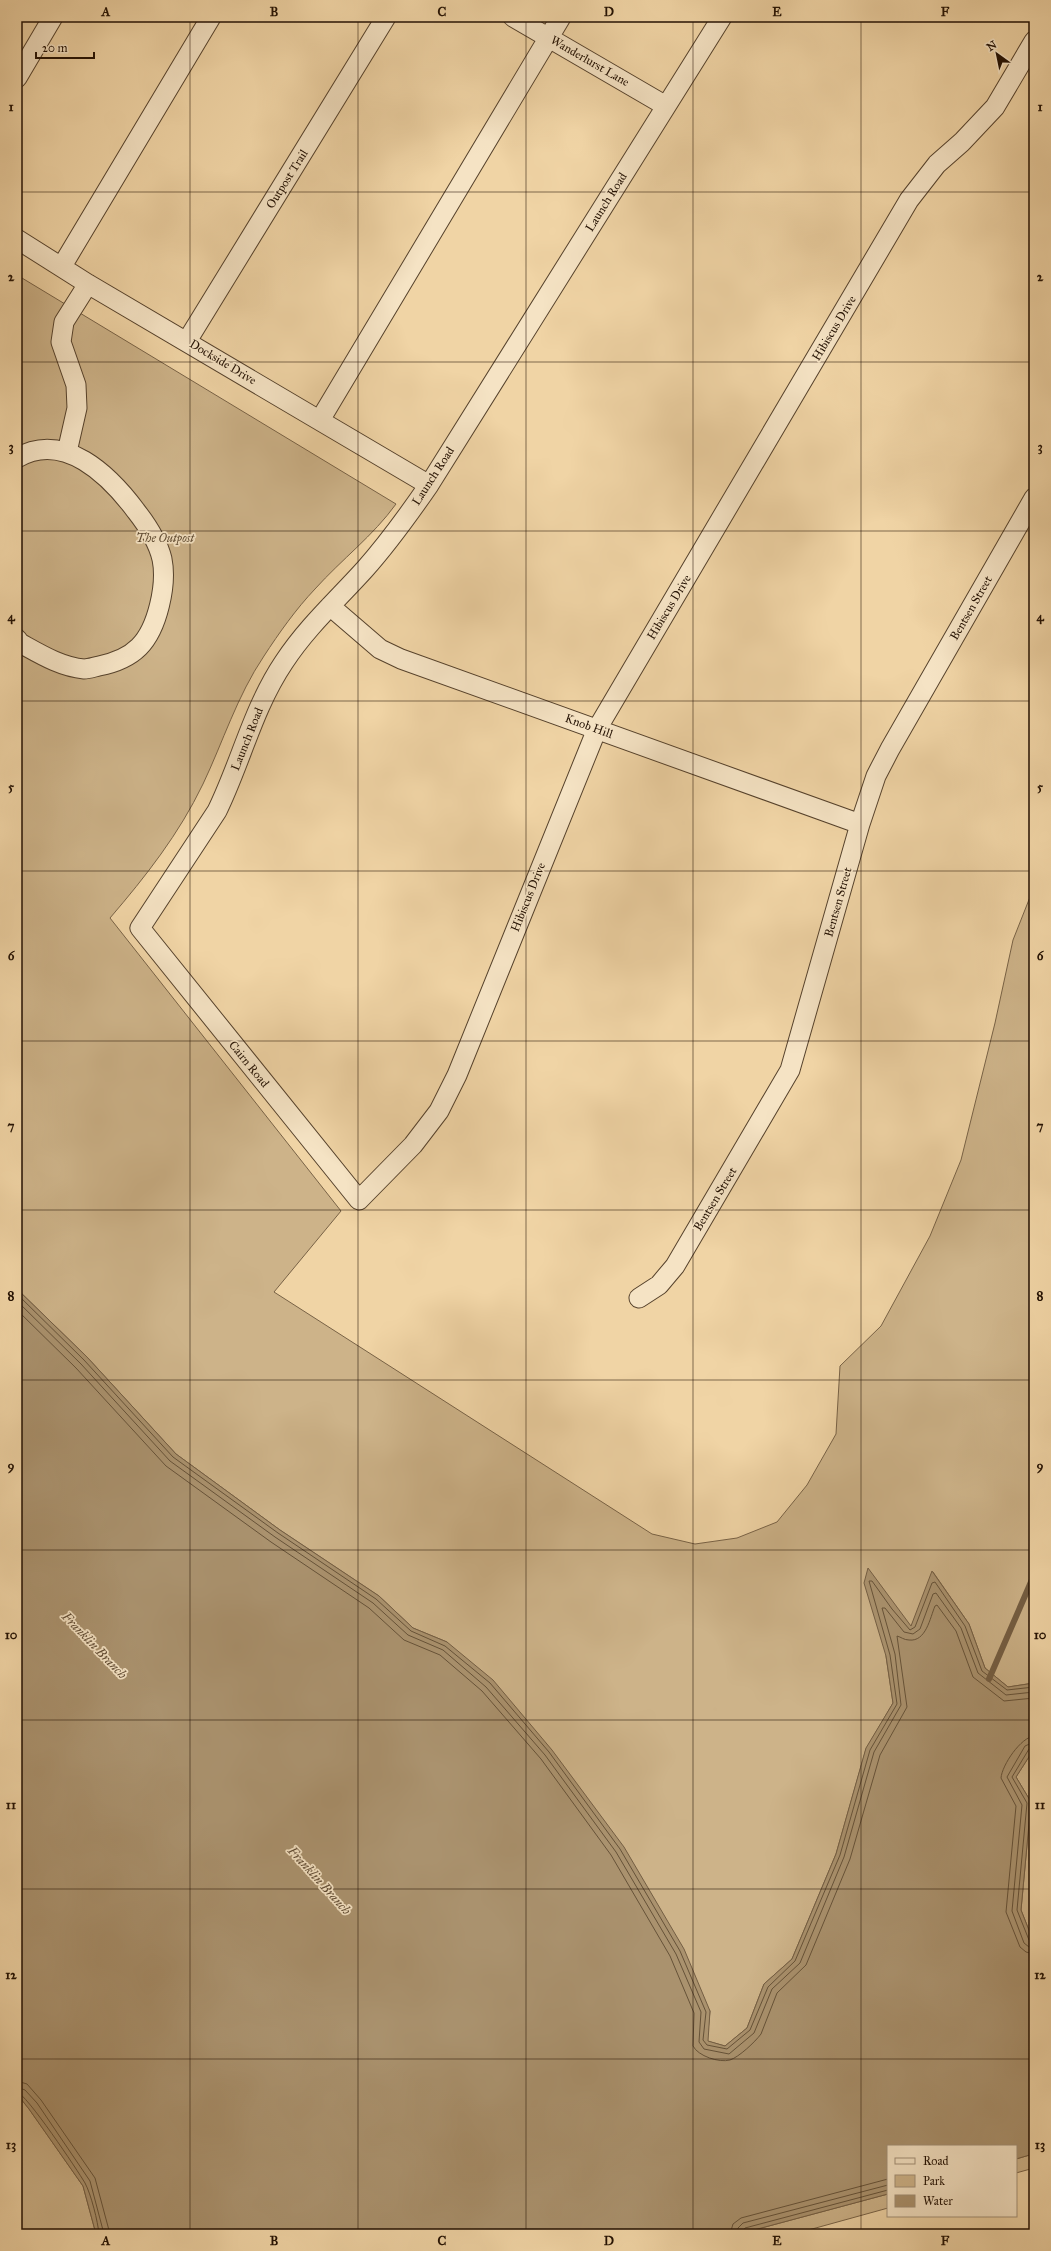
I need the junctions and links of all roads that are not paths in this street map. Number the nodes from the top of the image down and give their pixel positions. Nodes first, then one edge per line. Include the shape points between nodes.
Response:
1 (53, 17) edge
2 (211, 17) edge
3 (386, 17) edge
4 (513, 17) edge
5 (561, 17) edge
6 (722, 17) edge
7 (549, 38) junction
8 (1033, 45) edge
9 (17, 78) edge
10 (666, 106) junction
11 (17, 239) edge
12 (62, 266) junction
13 (88, 284) junction
14 (187, 341) junction
15 (320, 420) junction
16 (67, 452) junction
17 (17, 458) edge
18 (429, 485) junction
19 (1034, 498) edge
20 (330, 606) junction
21 (17, 639) edge
22 (597, 729) junction
23 (860, 824) junction
24 (140, 928) joint
25 (359, 1200) joint
26 (639, 1298) dead end

1 - 9 street
2 - 12 street
3 - 14 street, Outpost Trail
4 - 7 street, Wanderlurst Lane
5 - 7 street
6 - 10 street, Launch Road
7 - 10 street, Wanderlurst Lane
7 - 15 street
8 - 22 street, Hibiscus Drive via 994,107 962,142 937,164 909,200
10 - 18 street, Launch Road
11 - 12 street, Dockside Drive
12 - 13 street, Dockside Drive
13 - 14 street, Dockside Drive
13 - 16 street via 64,322 61,342 76,385 77,408
14 - 15 street, Dockside Drive
15 - 18 street, Dockside Drive
16 - 17 street via 49,449 28,451
16 - 21 street via 98,468 125,496 149,528 162,559 163,590 156,618 139,646 116,663 85,669 57,663
18 - 20 street, Launch Road via 393,536
19 - 23 street, Bentsen Street via 890,749 876,776
20 - 22 street, Knob Hill via 380,649 401,659
20 - 24 street, Launch Road via 303,634 283,664 262,702 217,811
22 - 23 street, Knob Hill
22 - 25 street, Hibiscus Drive via 457,1075 439,1111 414,1144
23 - 26 street, Bentsen Street via 790,1070 675,1266 659,1285
24 - 25 street, Cairn Road

